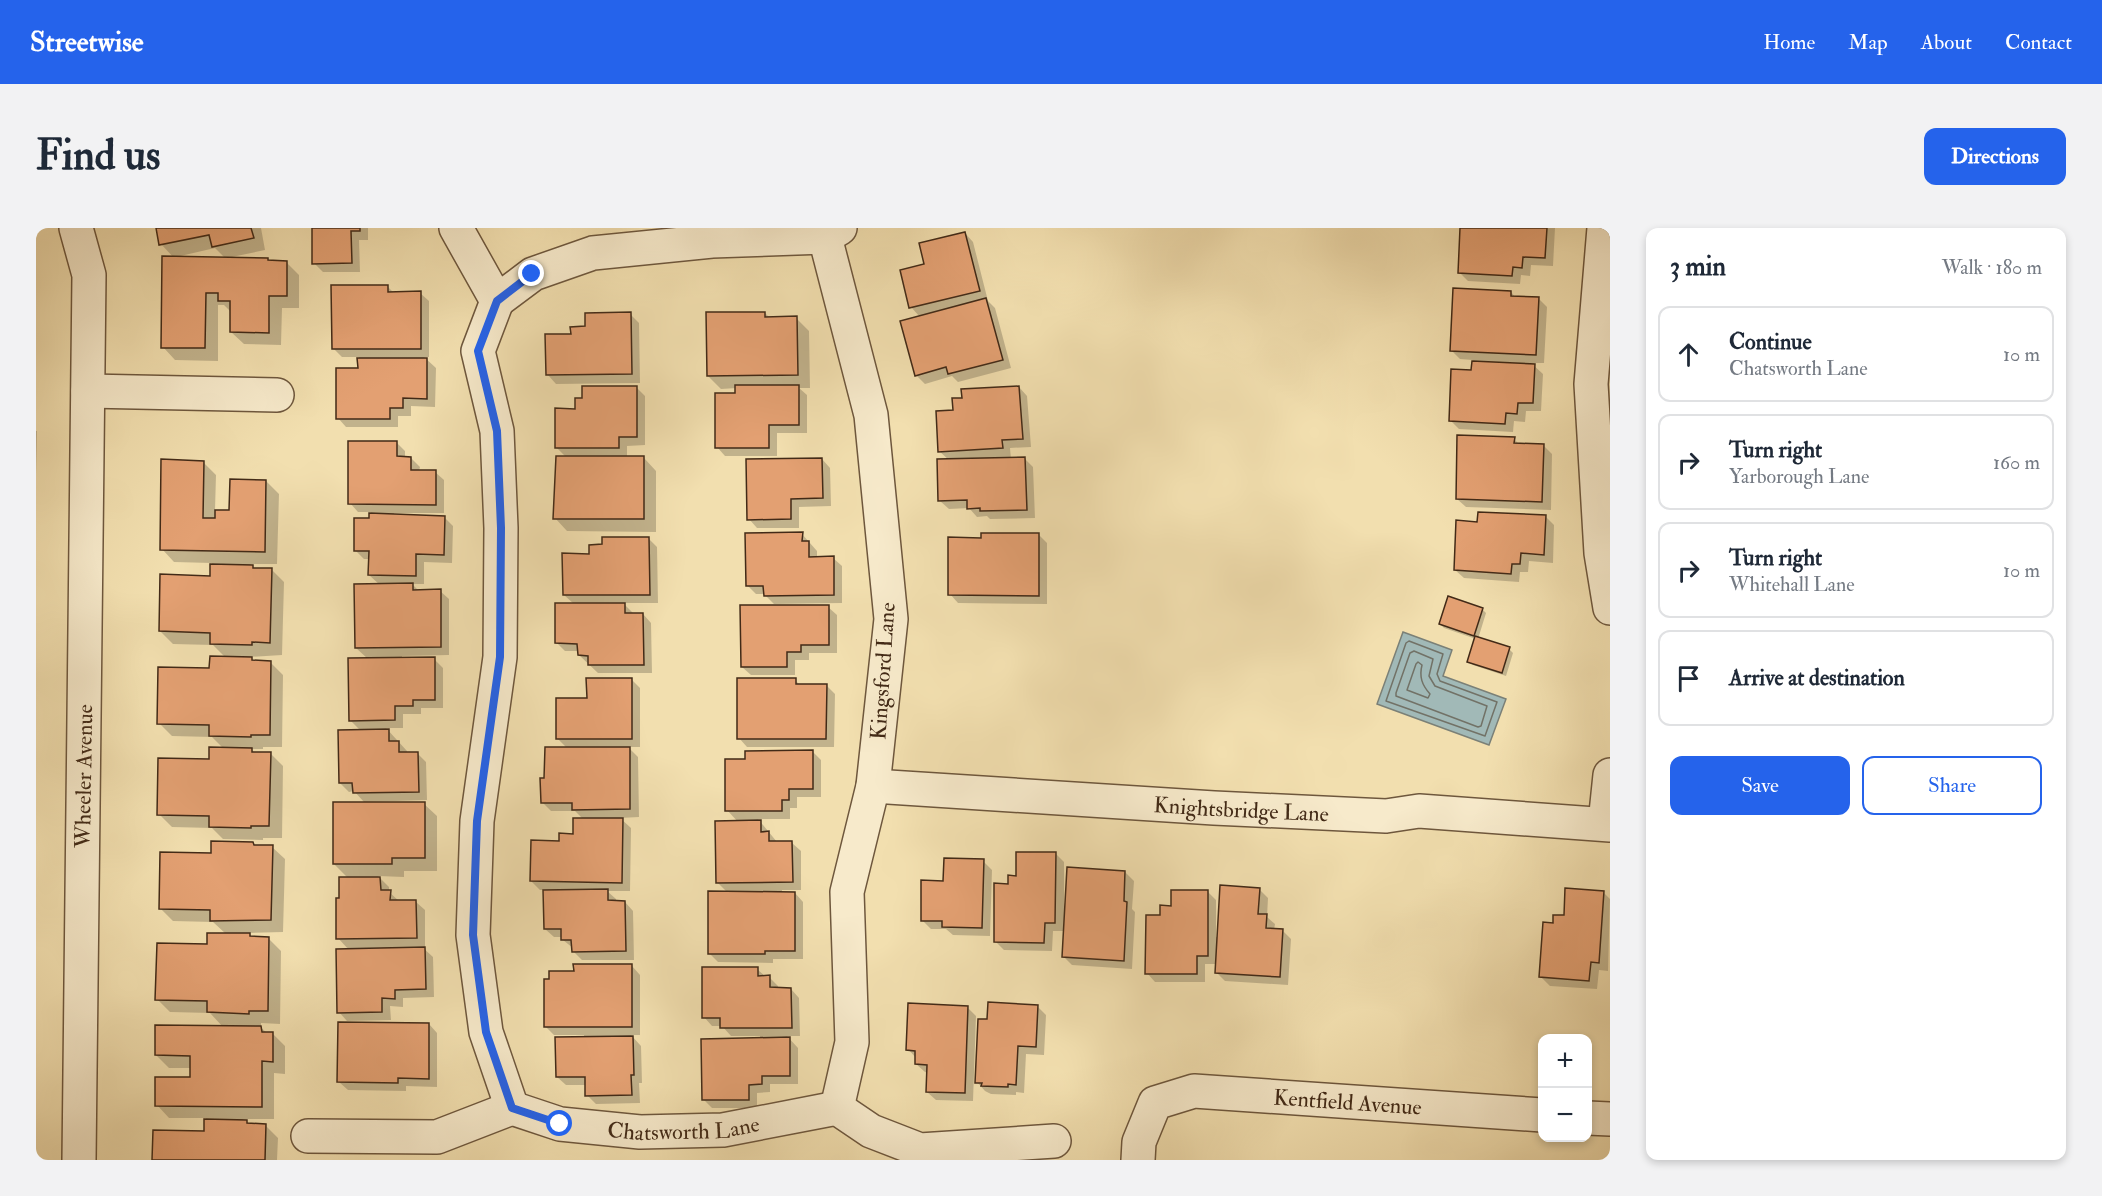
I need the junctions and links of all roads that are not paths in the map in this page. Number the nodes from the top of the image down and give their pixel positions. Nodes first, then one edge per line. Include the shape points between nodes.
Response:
1 (76, 228) edge
2 (456, 228) edge
3 (1604, 228) edge
4 (833, 232) edge
5 (497, 301) junction
6 (88, 391) junction
7 (278, 395) dead end
8 (1610, 608) edge
9 (1610, 775) edge
10 (873, 786) junction
11 (1608, 824) edge
12 (512, 1108) junction
13 (837, 1108) junction
14 (1538, 1115) edge
15 (1592, 1118) edge
16 (1610, 1119) edge
17 (308, 1136) dead end
18 (1054, 1141) dead end
19 (79, 1160) edge
20 (1138, 1160) edge

1 - 6 street, Wheeler Avenue via 89,275
2 - 5 street
3 - 8 street via 1591,384 1601,553
4 - 5 street via 593,253 532,274
4 - 10 street, Kingsford Lane via 871,415 891,620
5 - 12 street via 478,351 497,431 500,657 477,821 473,935 486,1032
6 - 7 street
6 - 19 street, Wheeler Avenue
9 - 11 street
10 - 11 street, Knightsbridge Lane via 1386,816 1419,810
10 - 13 street, Kingsford Lane via 847,892 852,1042
12 - 13 street, Chatsworth Lane via 560,1124 640,1132 723,1130
12 - 17 street via 437,1137
13 - 18 street via 871,1131 920,1150
14 - 20 street, Kentfield Avenue via 1194,1091 1155,1103 1139,1142
15 - 16 street

